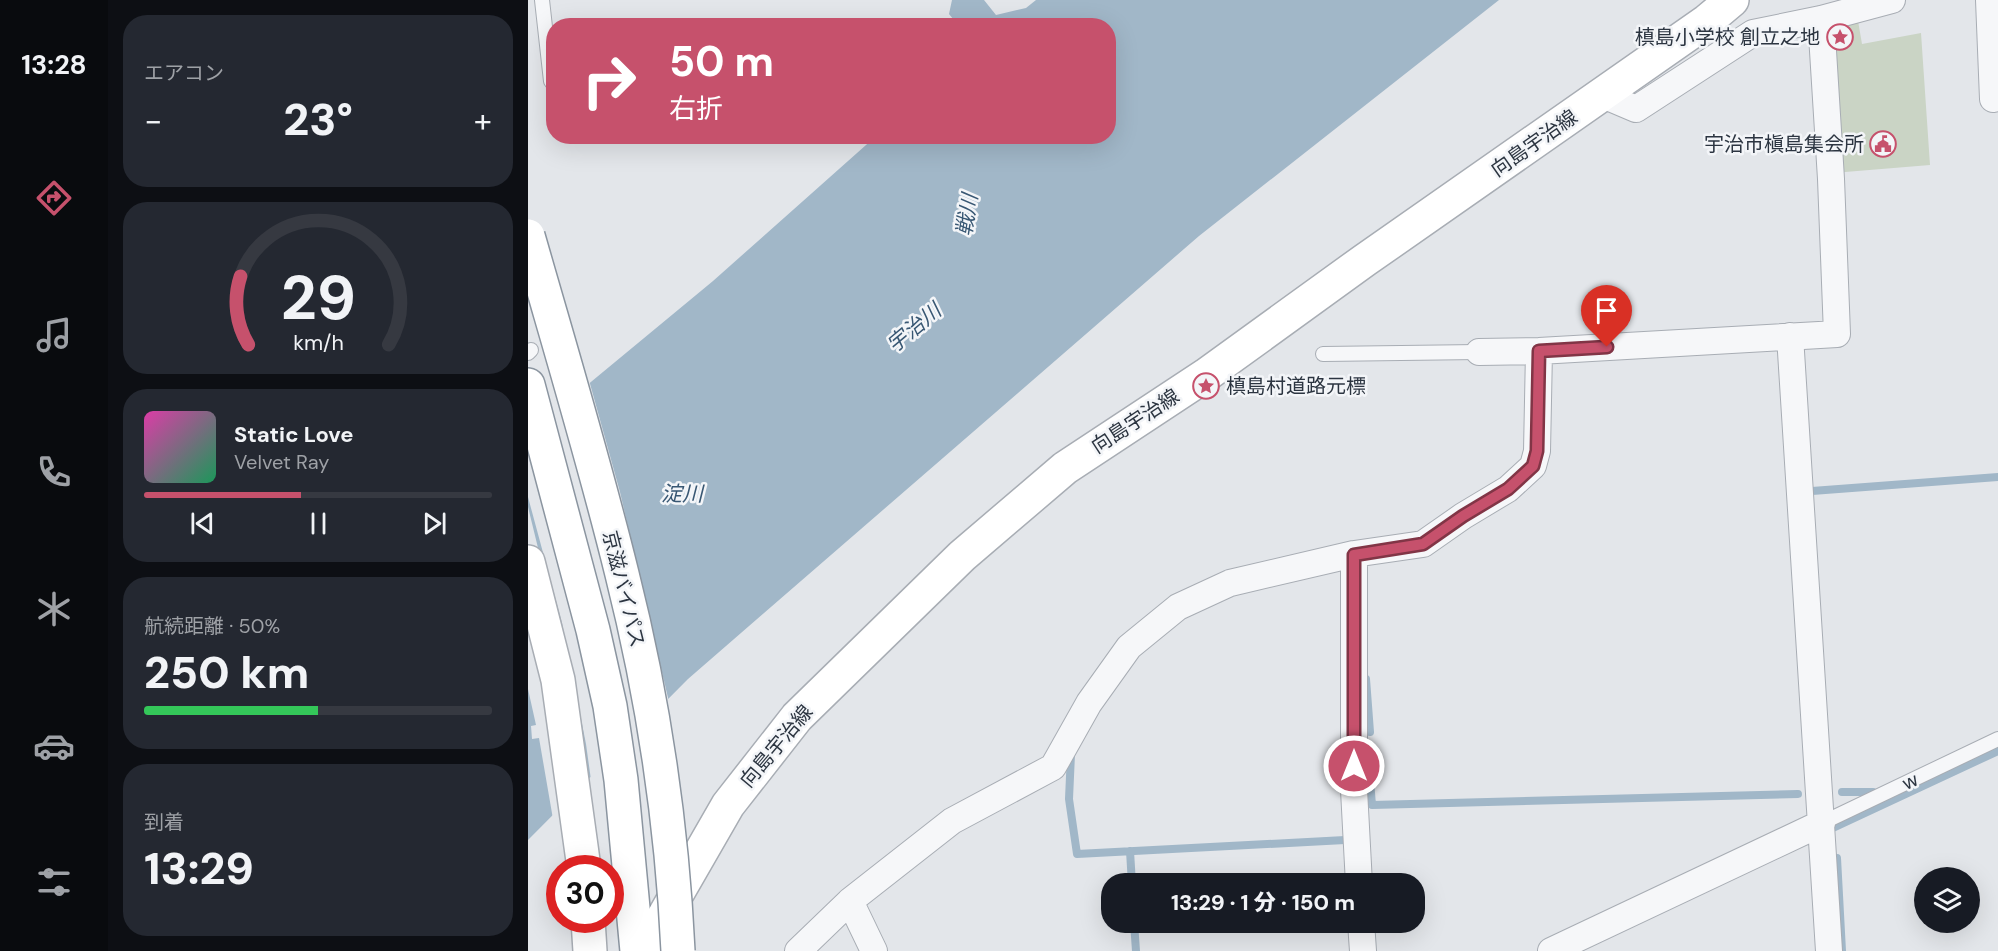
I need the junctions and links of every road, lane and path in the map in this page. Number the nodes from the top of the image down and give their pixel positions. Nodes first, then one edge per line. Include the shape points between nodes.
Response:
1 (542, 0) edge
2 (1732, 0) edge
3 (1892, 0) edge
4 (1989, 0) edge
5 (1821, 19) junction
6 (546, 36) edge
7 (1603, 95) junction
8 (1998, 98) edge
9 (528, 236) edge
10 (1790, 336) junction
11 (1539, 351) junction
12 (1479, 352) joint
13 (1323, 354) dead end
14 (528, 385) edge
15 (1354, 555) junction
16 (528, 562) edge
17 (1998, 739) edge
18 (1822, 823) junction
19 (582, 855) edge
20 (1358, 873) edge
21 (850, 901) junction
22 (589, 933) edge
23 (1362, 933) edge
24 (590, 951) edge
25 (637, 951) edge
26 (645, 951) edge
27 (678, 951) edge
28 (798, 951) edge
29 (873, 951) edge
30 (1363, 951) edge
31 (1551, 951) edge
32 (1829, 951) edge

1 - 6 lane
2 - 7 main road, 向島宇治線
3 - 5 street
4 - 8 street via 1993,99
5 - 7 street via 1753,33 1636,109
5 - 10 street via 1837,334
7 - 26 main road, 向島宇治線 via 1206,375 1065,468 962,556 797,717 728,805
9 - 27 main road, 京滋バイパス, bridge via 640,652 664,798
10 - 11 street
10 - 18 street
11 - 12 street
11 - 15 street via 1537,451 1533,466 1508,489 1423,544
12 - 13 lane
14 - 25 main road, 京滋バイパス via 593,630 609,706 621,780
15 - 20 street via 1354,790
15 - 21 street via 1230,583 1178,607 1129,647 1089,703 1053,767 952,821
16 - 19 main road via 558,680
17 - 18 lane, w
18 - 31 street
18 - 32 street
21 - 28 street
21 - 29 street
22 - 24 main road
23 - 30 street

